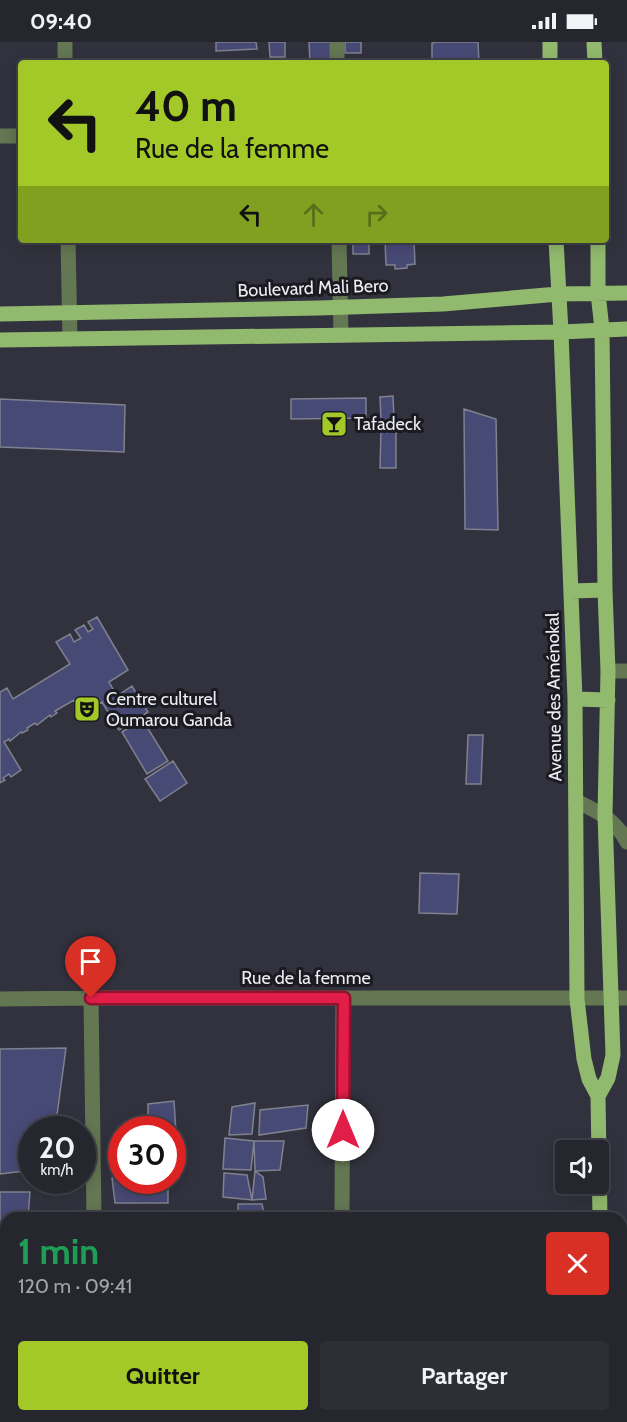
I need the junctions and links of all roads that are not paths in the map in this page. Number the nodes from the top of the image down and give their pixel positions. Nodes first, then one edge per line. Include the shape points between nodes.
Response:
1 (65, 42) edge
2 (337, 42) edge
3 (549, 42) edge
4 (594, 42) edge
5 (65, 60) edge
6 (337, 60) edge
7 (550, 60) edge
8 (595, 60) edge
9 (0, 136) edge
10 (18, 136) edge
11 (68, 243) edge
12 (339, 243) edge
13 (556, 243) edge
14 (598, 243) edge
15 (598, 293) junction
16 (627, 293) edge
17 (558, 294) junction
18 (340, 307) junction
19 (69, 313) junction
20 (0, 314) edge
21 (602, 329) junction
22 (627, 329) edge
23 (561, 332) junction
24 (341, 335) junction
25 (70, 339) junction
26 (0, 340) edge
27 (605, 590) junction
28 (572, 591) junction
29 (608, 671) junction
30 (627, 671) edge
31 (575, 699) junction
32 (608, 700) junction
33 (576, 801) junction
34 (605, 816) junction
35 (627, 842) edge
36 (91, 998) junction
37 (344, 998) junction
38 (0, 999) edge
39 (577, 999) junction
40 (619, 999) edge
41 (598, 1096) junction
42 (93, 1212) edge
43 (342, 1212) edge
44 (600, 1212) edge

1 - 5 street
2 - 6 street
3 - 7 main road
4 - 8 main road
9 - 10 street
11 - 19 street
12 - 18 street
13 - 17 main road, Avenue des Aménokal
14 - 15 main road, Avenue des Aménokal
15 - 16 main road, Boulevard Mali Bero
15 - 17 main road, Boulevard Mali Bero
15 - 21 main road, Avenue des Aménokal
17 - 18 main road, Boulevard Mali Bero
17 - 23 main road, Avenue des Aménokal
18 - 19 main road, Boulevard Mali Bero
18 - 24 street
19 - 20 main road, Boulevard Mali Bero
19 - 25 street
21 - 22 main road
21 - 23 main road
21 - 27 main road, Avenue des Aménokal
23 - 24 main road
23 - 28 main road, Avenue des Aménokal
24 - 25 main road
25 - 26 main road
27 - 28 main road
27 - 29 main road, Avenue des Aménokal
28 - 31 main road, Avenue des Aménokal
29 - 30 street
29 - 32 main road, Avenue des Aménokal
31 - 32 main road
31 - 33 main road, Avenue des Aménokal
32 - 34 main road, Avenue des Aménokal
33 - 34 street
33 - 39 main road, Avenue des Aménokal
34 - 35 street
34 - 40 main road, Avenue des Aménokal
36 - 37 street, Rue de la femme
36 - 38 street, Rue de la femme
36 - 42 street
37 - 39 street, Rue de la femme
37 - 43 street
39 - 40 street, Rue de la femme
39 - 41 main road, Avenue des Aménokal via 584,1059
40 - 41 main road, Avenue des Aménokal via 613,1055 608,1078
41 - 44 main road, Avenue des Aménokal

